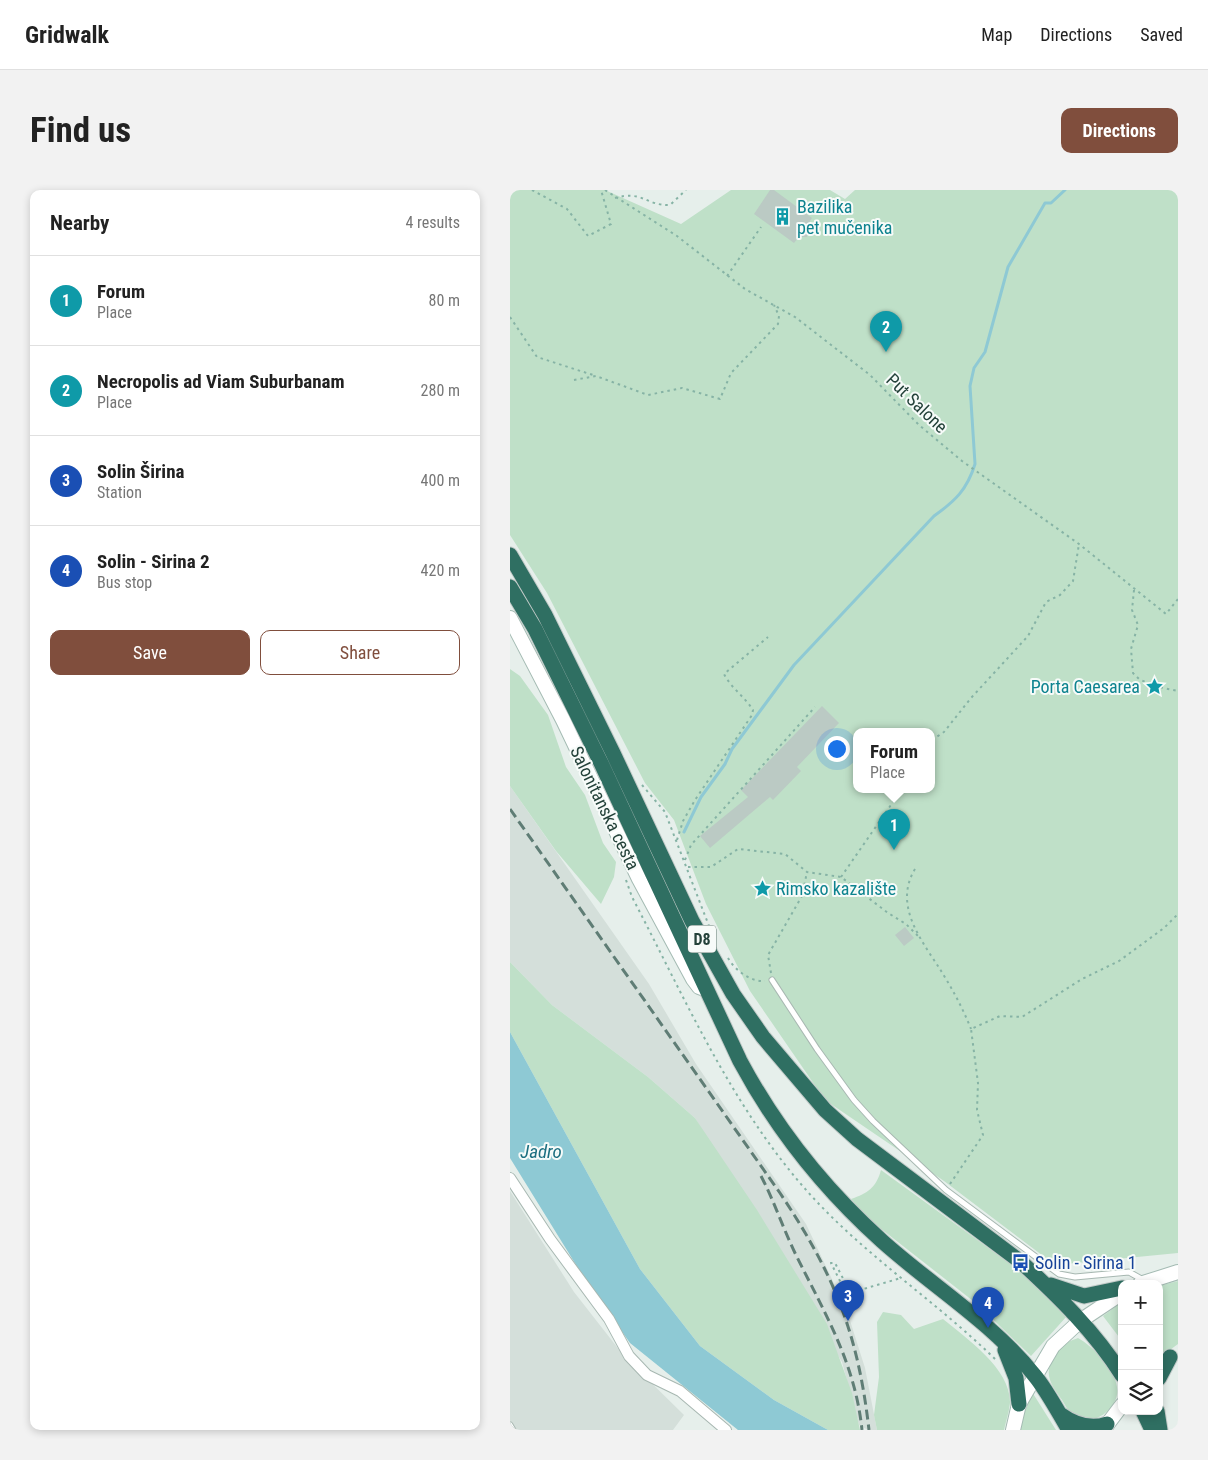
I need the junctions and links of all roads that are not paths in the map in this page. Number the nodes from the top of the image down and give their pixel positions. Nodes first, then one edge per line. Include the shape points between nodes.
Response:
1 (510, 555) edge
2 (510, 587) edge
3 (510, 618) edge
4 (772, 980) road end
5 (708, 991) junction
6 (510, 1178) edge
7 (1178, 1272) edge
8 (1141, 1280) edge
9 (1150, 1280) edge
10 (1042, 1281) junction
11 (1118, 1289) edge
12 (1118, 1296) edge
13 (1080, 1321) junction
14 (993, 1342) junction
15 (1169, 1358) edge
16 (1118, 1370) edge
17 (1163, 1370) edge
18 (1035, 1376) junction
19 (1019, 1404) junction
20 (1118, 1410) edge
21 (1059, 1413) junction
22 (1144, 1415) edge
23 (1157, 1415) edge
24 (510, 1425) edge
25 (1105, 1427) edge
26 (513, 1430) edge
27 (726, 1430) edge
28 (1013, 1430) edge
29 (1069, 1430) edge
30 (1152, 1430) edge
31 (1160, 1430) edge

1 - 10 highway, D8 via 554,633 614,753 692,921 733,994 763,1037 825,1110 857,1139
2 - 5 highway, D8 via 536,629 593,745
3 - 5 main road, Salonitanska cesta via 693,979
4 - 8 lane via 854,1100 946,1190 1059,1274 1075,1277 1129,1272
5 - 14 highway, D8 via 755,1089 788,1141 848,1209
6 - 27 street via 550,1240 609,1319 628,1356 647,1375 680,1392
7 - 9 main road
10 - 11 highway via 1084,1296
10 - 13 highway, D8
12 - 13 main road
13 - 16 highway, D8
13 - 18 main road via 1053,1346
14 - 18 highway, D8
14 - 19 highway via 1016,1378
15 - 17 highway
18 - 19 main road
18 - 21 highway, D8
19 - 28 main road
20 - 25 main road
21 - 25 highway via 1068,1420 1090,1427
21 - 29 highway, D8
22 - 30 highway
23 - 31 highway
24 - 26 lane

